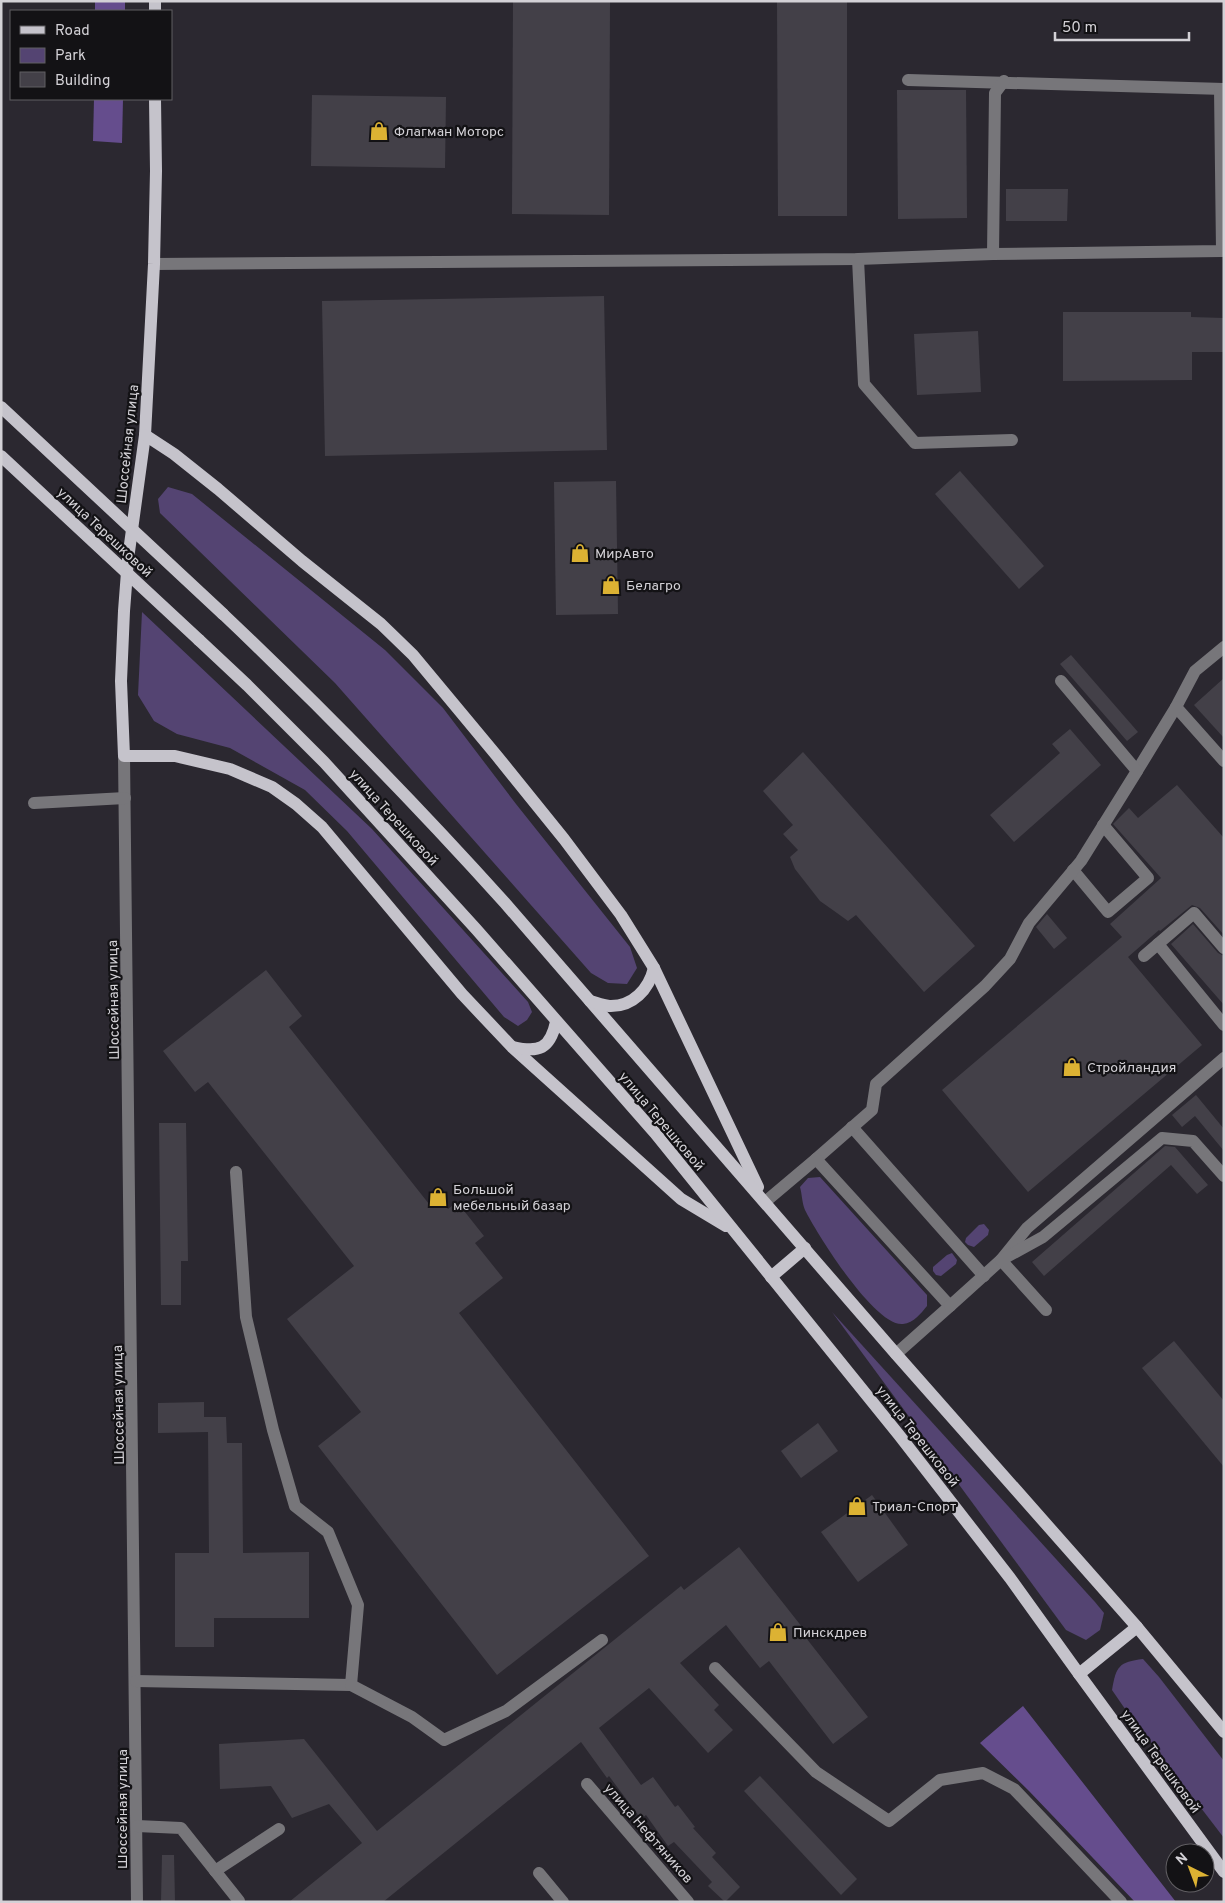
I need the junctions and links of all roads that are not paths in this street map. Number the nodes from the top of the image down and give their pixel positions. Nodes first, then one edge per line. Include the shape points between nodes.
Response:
1 (908, 80) dead end
2 (1004, 82) junction
3 (1222, 89) edge
4 (156, 100) edge
5 (993, 254) junction
6 (858, 259) junction
7 (154, 264) junction
8 (1, 408) edge
9 (145, 436) junction
10 (1012, 440) dead end
11 (1, 456) edge
12 (1224, 646) edge
13 (1061, 681) dead end
14 (1176, 707) junction
15 (124, 756) junction
16 (1224, 761) edge
17 (1137, 771) junction
18 (125, 798) junction
19 (34, 803) dead end
20 (1103, 826) junction
21 (1073, 870) junction
22 (1158, 944) junction
23 (1224, 948) edge
24 (1144, 956) dead end
25 (654, 968) junction
26 (590, 1001) junction
27 (556, 1022) junction
28 (1224, 1024) edge
29 (512, 1047) junction
30 (1224, 1058) edge
31 (852, 1128) junction
32 (816, 1159) junction
33 (236, 1172) dead end
34 (1224, 1176) edge
35 (765, 1202) junction
36 (733, 1231) junction
37 (805, 1248) junction
38 (1001, 1260) junction
39 (984, 1276) junction
40 (771, 1277) junction
41 (950, 1306) junction
42 (1046, 1310) dead end
43 (896, 1354) junction
44 (1138, 1627) junction
45 (602, 1640) dead end
46 (715, 1668) dead end
47 (1078, 1674) junction
48 (136, 1680) junction
49 (351, 1685) junction
50 (1222, 1729) edge
51 (587, 1784) dead end
52 (137, 1826) junction
53 (279, 1829) dead end
54 (215, 1871) junction
55 (1224, 1872) edge
56 (539, 1873) dead end
57 (239, 1901) edge
58 (137, 1902) edge
59 (562, 1902) edge
60 (688, 1902) edge
61 (1121, 1902) edge

1 - 2 street
2 - 3 street
2 - 5 street via 995,93
3 - 5 street via 1222,251
4 - 7 main road, Шоссейная улица
5 - 6 street
6 - 7 street
6 - 10 street via 864,384 870,392 915,444
7 - 9 main road, Шоссейная улица
8 - 26 main road, улица Терешковой, bridge via 223,614 349,737 442,833
9 - 15 main road, Шоссейная улица via 124,610 121,681
9 - 25 main road via 218,489 381,624 413,655 564,839 621,915
11 - 27 main road, улица Терешковой, bridge via 247,685 324,762
12 - 14 street via 1195,671
13 - 17 street
14 - 16 street
14 - 17 street
15 - 18 street, Шоссейная улица
15 - 29 main road via 175,756 230,769 272,787 296,804 322,827 462,994
17 - 20 street
18 - 19 street
18 - 48 street, Шоссейная улица
20 - 21 street
20 - 21 street via 1148,878 1108,912
21 - 31 street via 1029,923 1010,960 876,1084 872,1110
22 - 23 street via 1194,913
22 - 24 street
22 - 28 street
25 - 26 main road via 651,981 635,999 623,1005 608,1006
25 - 35 main road
26 - 35 main road, улица Терешковой
27 - 29 main road via 549,1041 541,1048 530,1051
27 - 36 main road, улица Терешковой via 654,1133
29 - 36 main road via 681,1199
30 - 38 street via 1027,1228
31 - 32 street
31 - 39 street
32 - 35 street
32 - 41 street
33 - 49 street via 246,1316 295,1506 328,1532 358,1605
34 - 38 street via 1193,1141 1162,1138 1043,1237
35 - 37 main road, улица Терешковой
36 - 40 main road, улица Терешковой
37 - 40 main road
37 - 43 main road, улица Терешковой
38 - 39 street
38 - 42 street
39 - 41 street
40 - 47 main road, улица Терешковой via 987,1548
41 - 43 street
43 - 44 main road, улица Терешковой
44 - 47 main road
44 - 50 main road, улица Терешковой
45 - 49 street via 506,1711 444,1740 412,1717
46 - 61 street via 816,1772 889,1821 940,1780 983,1773 1014,1790
47 - 55 main road, улица Терешковой
48 - 49 street
48 - 52 street, Шоссейная улица
51 - 60 street, улица Нефтяников
52 - 54 street via 180,1828
52 - 58 street, Шоссейная улица
53 - 54 street
54 - 57 street
56 - 59 street

